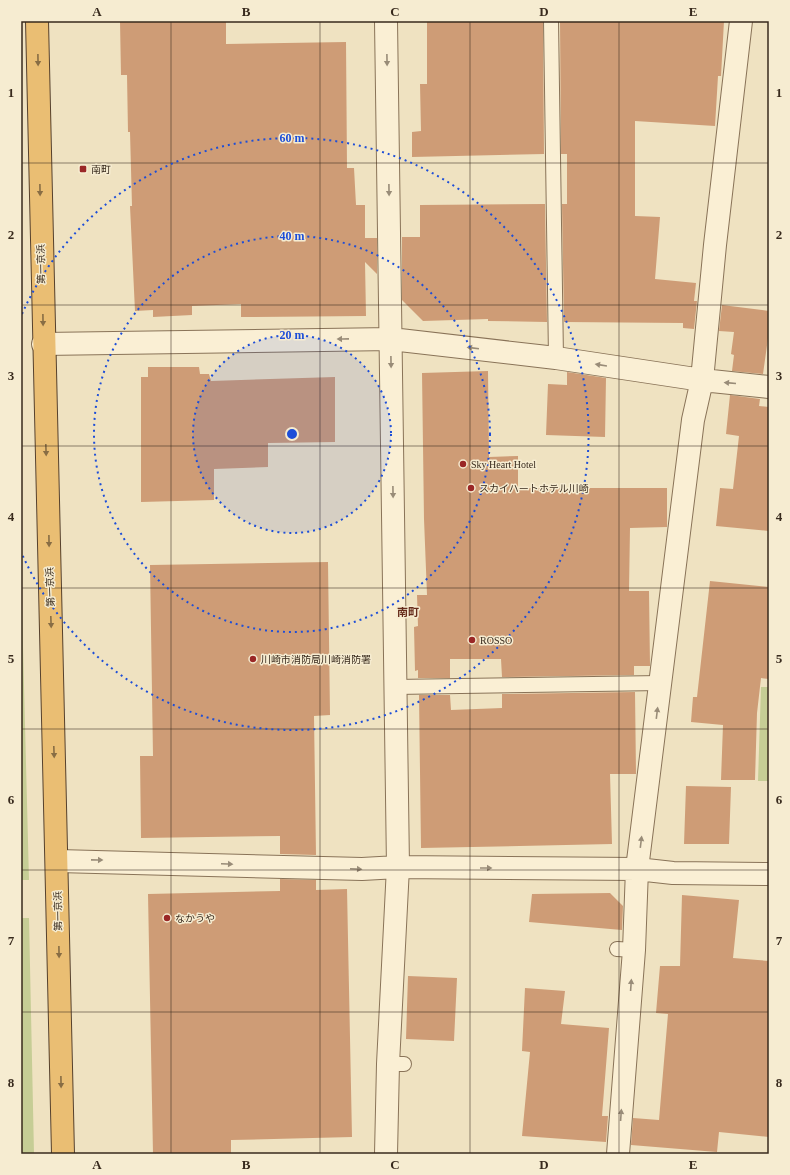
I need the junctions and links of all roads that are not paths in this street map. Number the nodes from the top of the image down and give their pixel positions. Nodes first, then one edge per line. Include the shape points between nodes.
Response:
1 (37, 21) edge
2 (386, 21) edge
3 (551, 21) edge
4 (741, 21) edge
5 (391, 339) junction
6 (43, 344) junction
7 (556, 358) junction
8 (702, 380) junction
9 (769, 387) edge
10 (661, 682) junction
11 (395, 687) junction
12 (58, 860) junction
13 (398, 867) junction
14 (637, 869) junction
15 (769, 874) edge
16 (63, 1154) edge
17 (386, 1154) edge
18 (618, 1154) edge

1 -> 6 highway, 第一京浜
2 -> 5 street
3 - 7 lane
4 - 8 street
5 -> 6 street
7 -> 5 street
5 -> 11 street
6 -> 12 highway, 第一京浜
8 -> 7 street
9 -> 8 street
8 - 10 street via 693,420
10 - 11 lane
14 -> 10 street
11 - 13 street
12 -> 13 street via 362,869
12 -> 16 highway, 第一京浜
13 -> 14 street
13 - 17 street via 396,1064
14 - 15 street via 673,873
18 -> 14 street via 625,950

